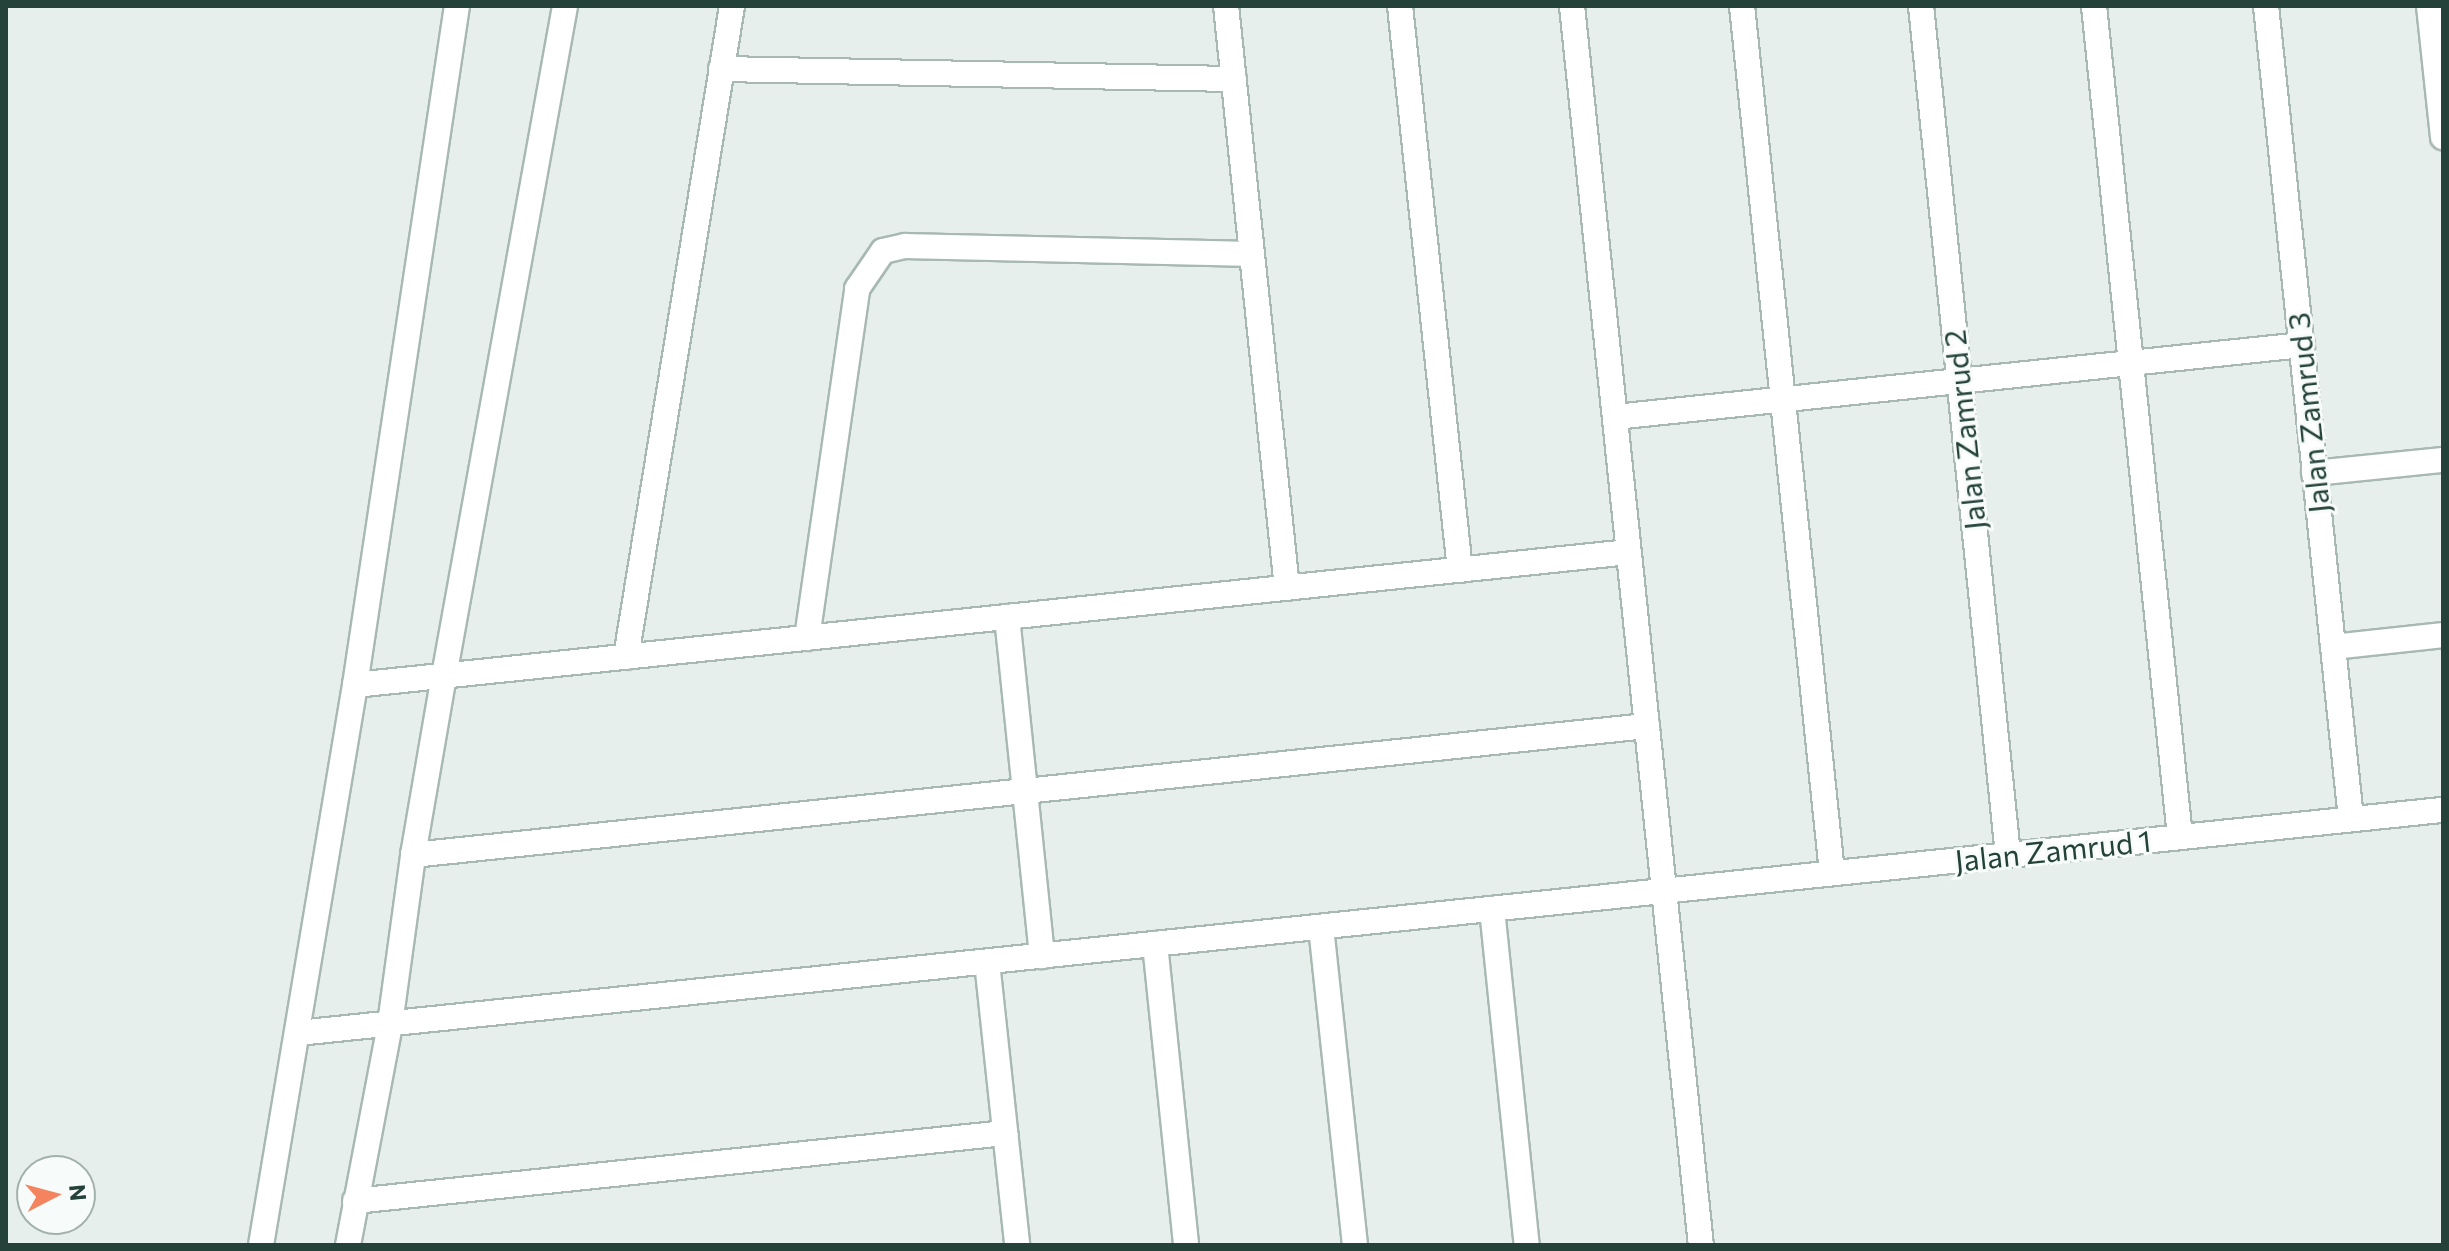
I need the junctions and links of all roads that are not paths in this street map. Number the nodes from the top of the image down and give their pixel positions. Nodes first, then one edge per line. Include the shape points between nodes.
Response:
1 (457, 6) edge
2 (565, 6) edge
3 (732, 6) edge
4 (1226, 6) edge
5 (1400, 6) edge
6 (1572, 6) edge
7 (1742, 6) edge
8 (1921, 6) edge
9 (2094, 6) edge
10 (2266, 6) edge
11 (2429, 6) edge
12 (721, 69) junction
13 (1234, 79) junction
14 (2443, 137) edge
15 (1252, 254) junction
16 (2302, 345) junction
17 (2131, 363) junction
18 (1959, 381) junction
19 (1783, 399) junction
20 (1615, 417) junction
21 (2443, 460) edge
22 (2314, 473) junction
23 (1628, 552) junction
24 (1460, 570) junction
25 (1287, 588) junction
26 (1007, 617) junction
27 (2443, 635) edge
28 (807, 638) junction
29 (2333, 647) junction
30 (626, 657) junction
31 (444, 676) junction
32 (355, 685) junction
33 (1647, 726) junction
34 (1025, 791) junction
35 (2443, 810) edge
36 (2351, 819) junction
37 (2180, 837) junction
38 (413, 855) junction
39 (2008, 855) junction
40 (1832, 873) junction
41 (1664, 891) junction
42 (1492, 909) junction
43 (1321, 927) junction
44 (1155, 944) junction
45 (1042, 956) junction
46 (987, 962) junction
47 (390, 1024) junction
48 (298, 1033) junction
49 (1005, 1133) junction
50 (355, 1201) junction
51 (261, 1245) edge
52 (348, 1245) edge
53 (1017, 1245) edge
54 (1186, 1245) edge
55 (1355, 1245) edge
56 (1527, 1245) edge
57 (1701, 1245) edge

1 - 32 street
2 - 31 street
3 - 12 street
4 - 13 street
5 - 24 street
6 - 20 street
7 - 19 street
8 - 18 street, Jalan Zamrud 2
9 - 17 street
10 - 16 street, Jalan Zamrud 3
11 - 14 street
12 - 13 street
12 - 30 street
13 - 15 street
15 - 25 street
15 - 28 street via 905,246 883,251 857,289
16 - 17 street
16 - 22 street, Jalan Zamrud 3
17 - 18 street
17 - 37 street
18 - 19 street
18 - 39 street, Jalan Zamrud 2
19 - 20 street
19 - 40 street
20 - 23 street
21 - 22 street
22 - 29 street, Jalan Zamrud 3
23 - 24 street
23 - 33 street
24 - 25 street
25 - 26 street
26 - 28 street
26 - 34 street
27 - 29 street
28 - 30 street
29 - 36 street, Jalan Zamrud 3
30 - 31 street
31 - 32 street
31 - 38 street
32 - 48 street
33 - 34 street
33 - 41 street
34 - 38 street
34 - 45 street
35 - 36 street, Jalan Zamrud 1
36 - 37 street, Jalan Zamrud 1
37 - 39 street, Jalan Zamrud 1
38 - 47 street
39 - 40 street, Jalan Zamrud 1
40 - 41 street, Jalan Zamrud 1
41 - 42 street, Jalan Zamrud 1
41 - 57 street
42 - 43 street, Jalan Zamrud 1
42 - 56 street
43 - 44 street, Jalan Zamrud 1
43 - 55 street
44 - 45 street, Jalan Zamrud 1
44 - 54 street
45 - 46 street, Jalan Zamrud 1
46 - 47 street, Jalan Zamrud 1
46 - 49 street
47 - 48 street, Jalan Zamrud 1
47 - 50 street
48 - 51 street
49 - 50 street
49 - 53 street
50 - 52 street

